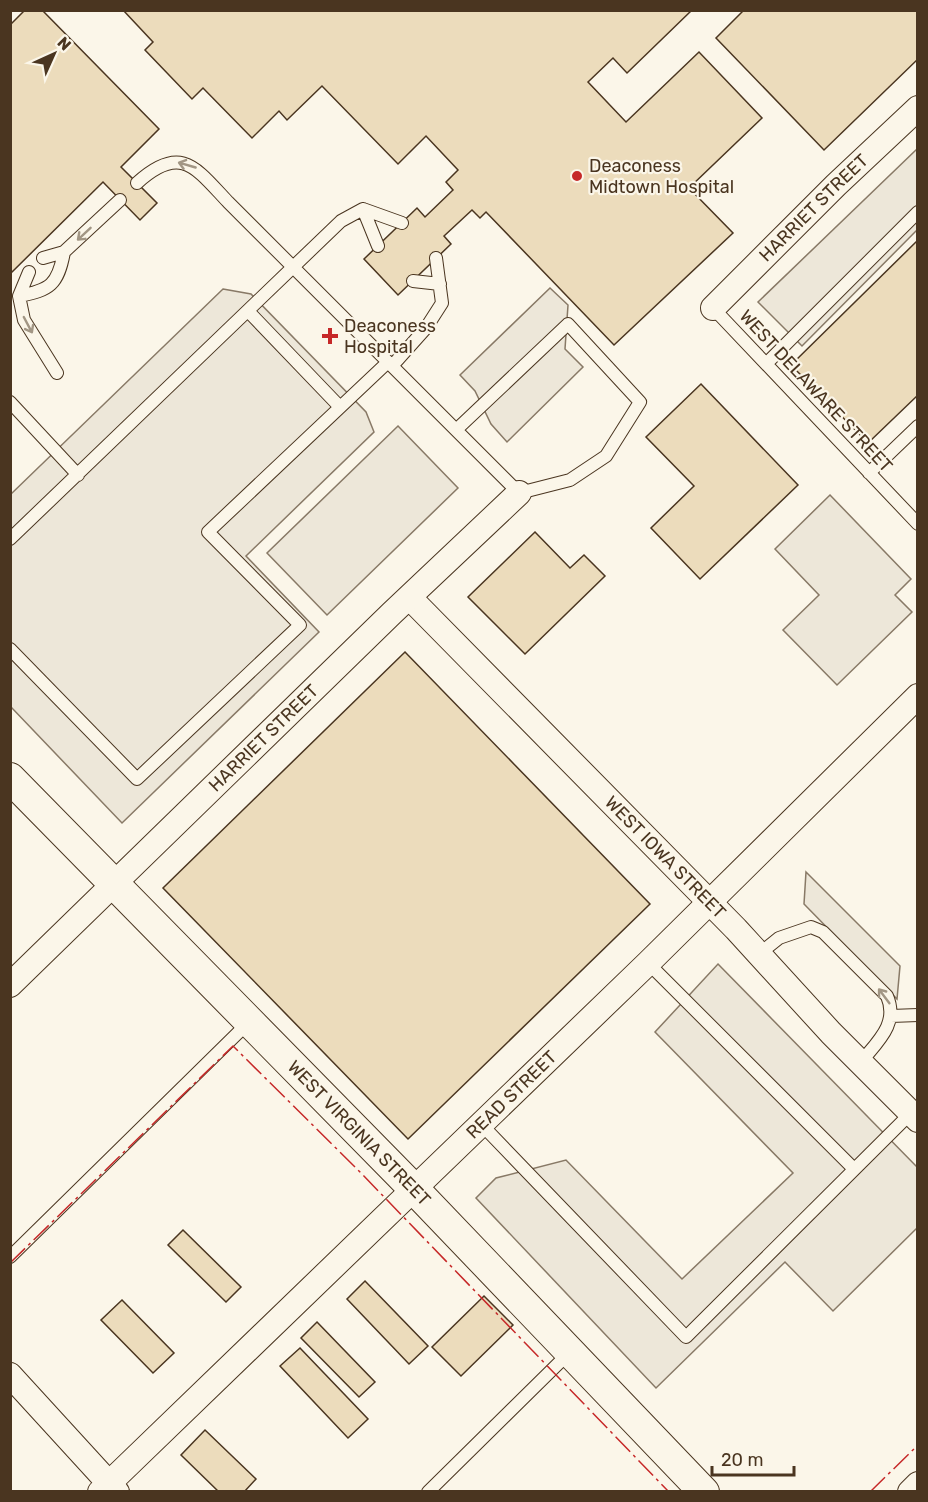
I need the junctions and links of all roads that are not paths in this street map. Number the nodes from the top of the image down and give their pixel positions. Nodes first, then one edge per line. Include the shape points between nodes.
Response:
1 (918, 108) edge
2 (137, 183) dead end
3 (120, 200) dead end
4 (363, 209) junction
5 (918, 212) edge
6 (402, 223) dead end
7 (378, 246) dead end
8 (64, 252) junction
9 (43, 258) dead end
10 (436, 258) dead end
11 (294, 268) junction
12 (29, 272) dead end
13 (413, 281) dead end
14 (440, 284) junction
15 (19, 296) junction
16 (713, 308) joint
17 (248, 312) junction
18 (390, 364) junction
19 (766, 364) junction
20 (57, 373) dead end
21 (10, 402) edge
22 (340, 407) junction
23 (918, 426) edge
24 (456, 430) junction
25 (869, 473) junction
26 (78, 475) junction
27 (519, 493) junction
28 (918, 524) edge
29 (10, 539) edge
30 (410, 598) junction
31 (10, 649) edge
32 (918, 696) edge
33 (10, 778) edge
34 (113, 884) junction
35 (708, 901) junction
36 (759, 954) junction
37 (648, 963) junction
38 (10, 985) edge
39 (918, 1015) edge
40 (891, 1016) junction
41 (249, 1022) junction
42 (861, 1062) junction
43 (914, 1116) edge
44 (481, 1124) junction
45 (854, 1169) junction
46 (414, 1189) junction
47 (10, 1257) edge
48 (570, 1352) junction
49 (10, 1375) edge
50 (918, 1484) edge
51 (109, 1488) edge
52 (428, 1491) edge
53 (704, 1491) edge
54 (910, 1491) edge

1 - 16 street, HARRIET STREET
11 -> 2 lane via 195,167 171,161
3 -> 8 lane
4 - 6 lane
4 - 7 lane
4 - 11 lane via 341,221
5 - 19 lane
8 - 9 lane
8 - 15 lane via 60,273 46,290
10 - 14 lane
11 - 17 lane
11 - 18 lane
12 - 15 lane
13 - 14 lane
14 - 18 lane via 442,303 426,328
15 -> 20 lane via 24,320
16 - 19 lane, WEST DELAWARE STREET
17 - 22 lane
17 - 26 lane
18 - 22 lane
18 - 24 lane
19 - 25 lane, WEST DELAWARE STREET
21 - 26 lane
22 - 31 lane via 208,532 300,624 137,779
23 - 25 lane
24 - 27 lane
24 - 27 lane via 568,324 640,402 606,456 570,480
25 - 28 lane, WEST DELAWARE STREET
26 - 29 lane
27 - 30 street, HARRIET STREET
30 - 34 street, HARRIET STREET
30 - 35 street, WEST IOWA STREET
32 - 35 street, READ STREET
33 - 34 street, WEST VIRGINIA STREET
34 - 38 street, HARRIET STREET
34 - 41 street, WEST VIRGINIA STREET
35 - 36 street, WEST IOWA STREET
35 - 37 street, READ STREET
40 -> 36 lane via 893,1009 887,996 823,932 811,927 796,930
36 - 42 street, WEST IOWA STREET
37 - 44 street, READ STREET
37 - 45 lane
39 - 40 lane
40 - 42 lane via 887,1029
41 - 46 street, WEST VIRGINIA STREET
41 - 47 lane
42 - 43 street, WEST IOWA STREET
43 - 45 lane
44 - 45 lane via 686,1337
44 - 46 street, READ STREET
46 - 48 street, WEST VIRGINIA STREET
46 - 51 street, READ STREET
48 - 52 lane
48 - 53 street, WEST VIRGINIA STREET
49 - 51 street
50 - 54 street

